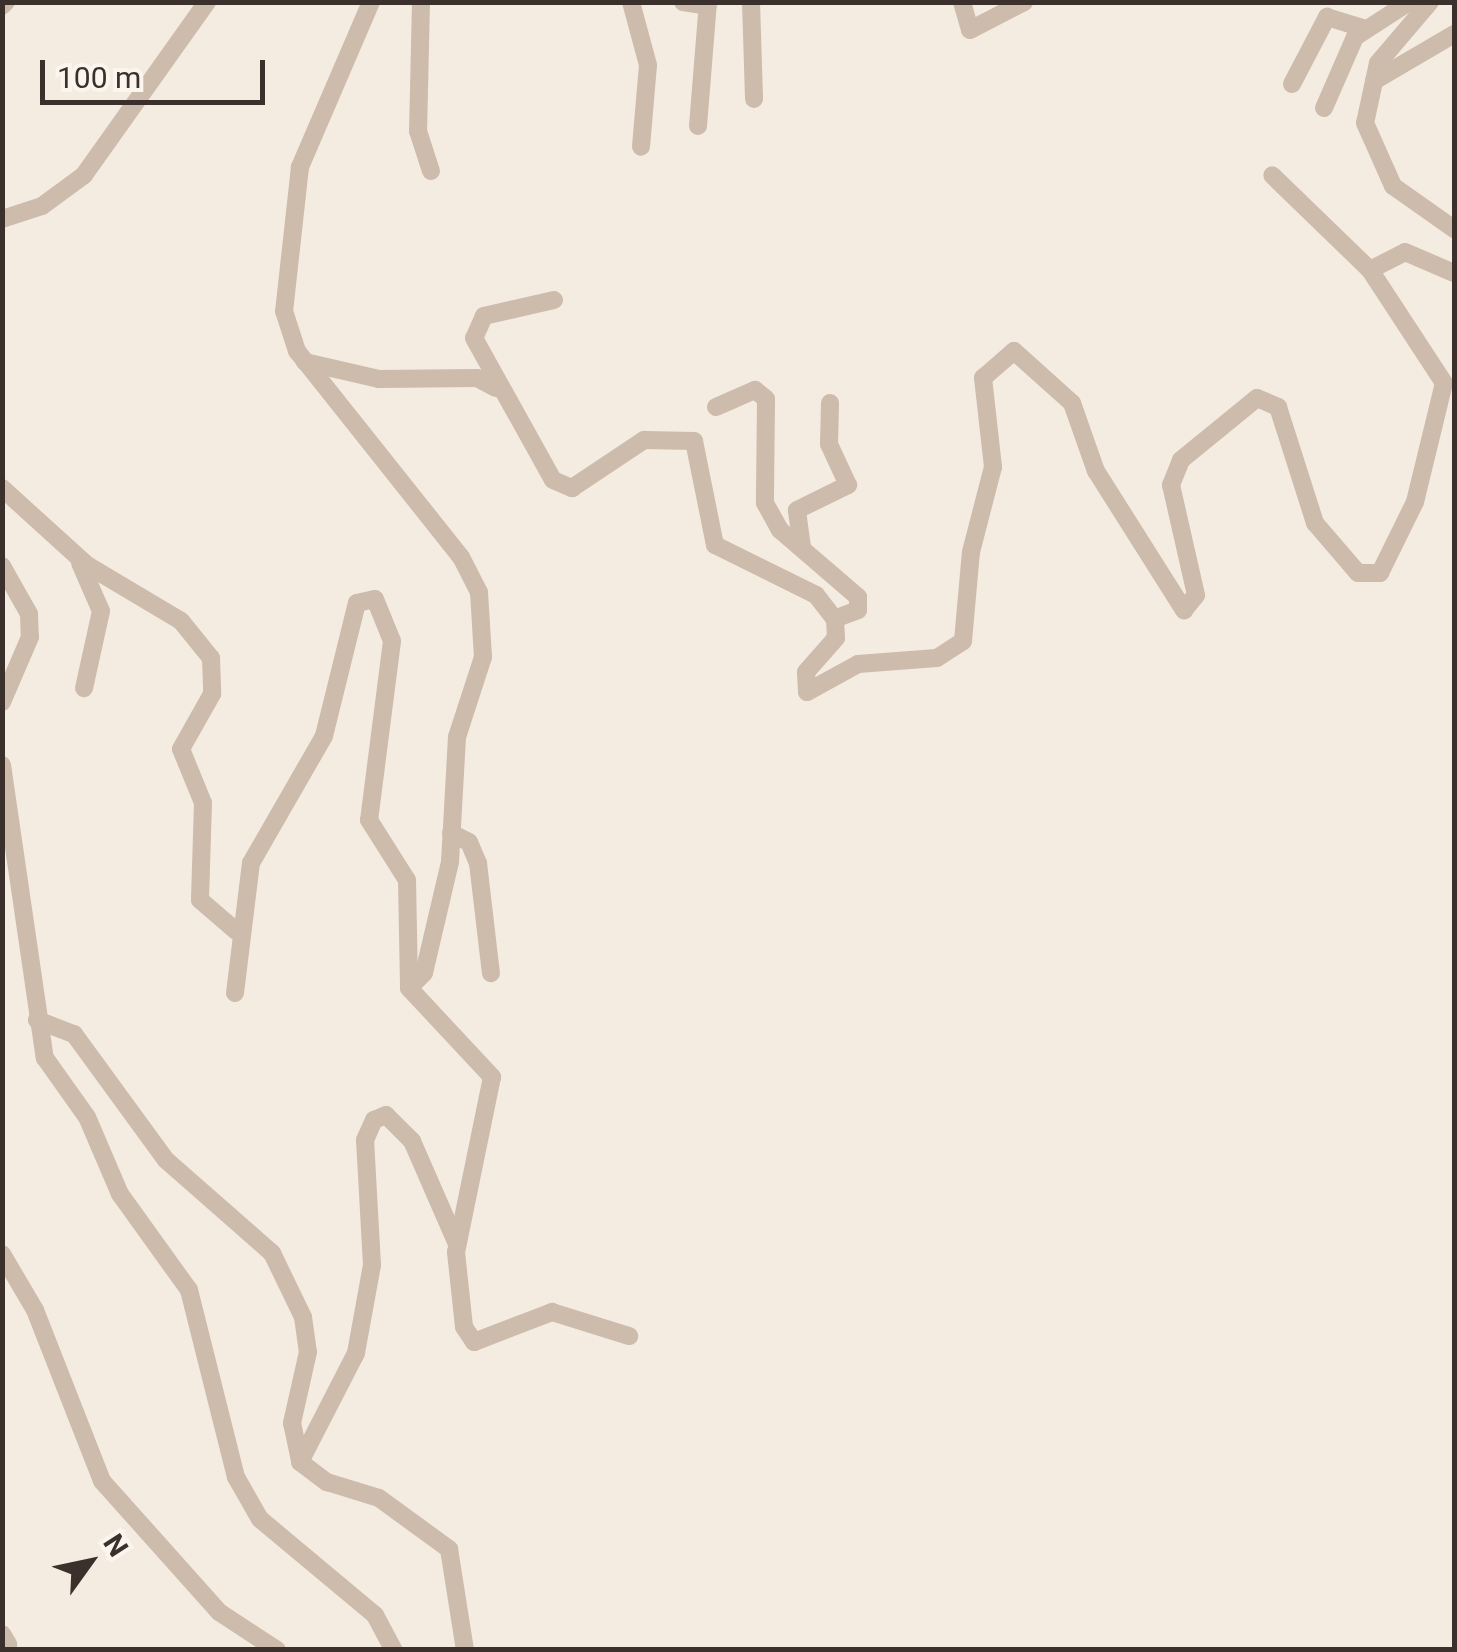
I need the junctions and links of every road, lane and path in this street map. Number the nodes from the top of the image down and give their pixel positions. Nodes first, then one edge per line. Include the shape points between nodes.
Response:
1 (207, 2) edge
2 (370, 2) edge
3 (421, 2) edge
4 (631, 2) edge
5 (683, 2) edge
6 (751, 2) edge
7 (962, 2) edge
8 (1024, 2) edge
9 (1408, 2) edge
10 (1430, 2) edge
11 (708, 4) edge
12 (1366, 29) junction
13 (1454, 33) edge
14 (1374, 81) junction
15 (1292, 84) dead end
16 (754, 99) dead end
17 (1324, 108) dead end
18 (698, 126) dead end
19 (641, 147) dead end
20 (431, 171) dead end
21 (1272, 174) dead end
22 (2, 219) edge
23 (1454, 229) edge
24 (1370, 270) junction
25 (1454, 272) edge
26 (554, 300) dead end
27 (305, 362) junction
28 (496, 388) junction
29 (830, 403) dead end
30 (716, 407) dead end
31 (2, 488) edge
32 (802, 547) junction
33 (77, 558) junction
34 (2, 566) edge
35 (834, 618) junction
36 (84, 688) dead end
37 (2, 702) edge
38 (2, 765) edge
39 (451, 833) junction
40 (236, 931) junction
41 (491, 973) dead end
42 (409, 988) junction
43 (235, 993) dead end
44 (37, 1020) junction
45 (457, 1244) junction
46 (3, 1254) edge
47 (629, 1336) dead end
48 (300, 1462) junction
49 (277, 1650) edge
50 (394, 1650) edge
51 (465, 1650) edge

1 - 22 street via 84,175 42,206
2 - 27 street via 300,167 284,311
3 - 20 street via 418,131
4 - 19 street via 648,65
5 - 11 street
6 - 16 street
7 - 8 street via 970,30
9 - 12 street
10 - 14 street via 1393,39
11 - 18 street
12 - 15 street via 1327,17
12 - 17 street
13 - 14 street
14 - 23 street via 1365,123 1374,156 1393,186
21 - 24 street
24 - 25 street via 1404,252
24 - 35 street via 1444,383 1415,502 1380,573 1358,573 1315,524 1278,406 1257,398 1181,460 1170,484 1196,595 1184,610 1096,472 1072,403 1014,351 983,378 993,467 971,552 963,641 938,658 858,664 807,692 806,672 836,638
26 - 28 street via 474,326
27 - 28 street via 379,379 477,378
27 - 39 street via 461,556 479,592 483,657 457,737
28 - 35 street via 564,488 644,440 694,442 716,545 816,595
29 - 32 street via 829,444 848,486 797,510
30 - 32 street via 755,390 766,400 764,502
31 - 33 street
32 - 35 street via 858,596 858,610
33 - 36 street via 101,611
33 - 40 street via 181,621 211,658 212,694 181,749 203,803 200,900
34 - 37 street via 30,614 30,637
38 - 44 street via 17,817
39 - 41 street via 469,842 478,864
39 - 42 street via 424,973
40 - 42 street via 263,834 324,736 357,604 375,599 392,641 370,820 407,880
40 - 43 street
42 - 45 street via 492,1077
44 - 48 street via 74,1034 166,1160 272,1253 304,1317 308,1352 292,1423
44 - 50 street via 45,1058 87,1117 120,1194 189,1290 236,1477 260,1518 375,1615
45 - 47 street via 458,1288 474,1342 552,1312 584,1315
45 - 48 street via 412,1141 386,1115 374,1120 366,1140 372,1265 356,1353
46 - 49 street via 35,1310 102,1481 220,1612
48 - 51 street via 327,1482 379,1498 449,1548

